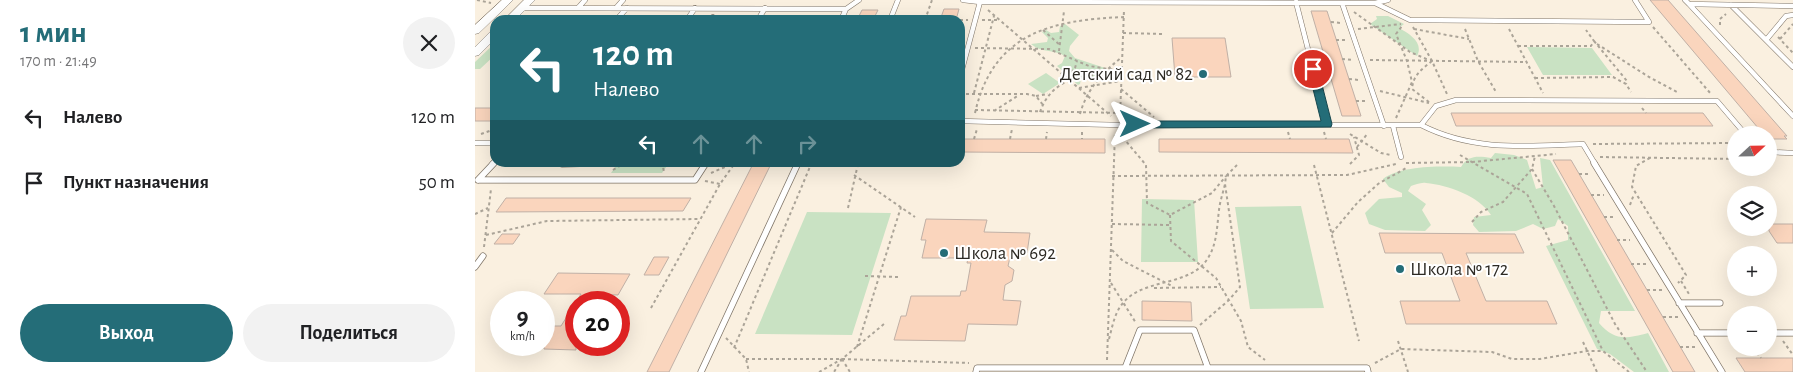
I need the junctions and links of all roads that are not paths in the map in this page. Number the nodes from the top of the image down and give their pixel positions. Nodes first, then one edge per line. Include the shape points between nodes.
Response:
1 (508, 0) edge
2 (530, 0) edge
3 (585, 0) edge
4 (623, 0) edge
5 (859, 0) edge
6 (898, 0) edge
7 (963, 0) edge
8 (1388, 0) edge
9 (1635, 0) edge
10 (1685, 0) edge
11 (1296, 2) junction
12 (980, 3) junction
13 (1342, 3) junction
14 (1375, 3) junction
15 (1732, 3) edge
16 (1689, 4) junction
17 (1793, 6) edge
18 (521, 8) junction
19 (578, 8) junction
20 (616, 8) junction
21 (627, 8) junction
22 (695, 8) junction
23 (765, 8) junction
24 (846, 8) junction
25 (492, 15) edge
26 (514, 15) edge
27 (621, 15) edge
28 (690, 15) edge
29 (761, 15) edge
30 (843, 15) edge
31 (892, 15) edge
32 (1793, 16) edge
33 (490, 17) edge
34 (475, 31) edge
35 (490, 38) edge
36 (1766, 40) junction
37 (475, 53) edge
38 (965, 59) edge
39 (1793, 67) edge
40 (1793, 116) edge
41 (965, 121) edge
42 (1327, 124) junction
43 (1384, 126) junction
44 (1393, 126) junction
45 (1421, 126) junction
46 (1738, 126) edge
47 (475, 143) edge
48 (490, 143) edge
49 (1777, 152) edge
50 (1793, 153) edge
51 (1401, 158) road end
52 (490, 166) edge
53 (702, 167) edge
54 (795, 167) edge
55 (477, 180) edge
56 (483, 256) road end
57 (475, 267) edge
58 (1679, 303) junction
59 (1720, 303) dead end
60 (1697, 332) junction
61 (1727, 333) edge
62 (1777, 333) edge
63 (1793, 333) edge
64 (1125, 368) junction
65 (1208, 368) junction
66 (1367, 370) edge
67 (701, 372) edge
68 (976, 372) edge
69 (1722, 372) edge

1 - 25 main road
2 - 18 main road
3 - 19 lane
4 - 20 lane
5 - 24 lane
6 - 31 lane
7 - 12 lane
8 - 14 lane
9 - 14 lane via 1649,22 1410,20
10 - 16 lane
11 - 12 lane
11 - 13 lane
11 - 42 lane
12 - 38 lane
13 - 14 lane
13 - 43 lane
15 - 16 lane
15 - 17 lane
15 - 36 lane
16 - 40 lane
18 - 19 lane
18 - 26 main road
19 - 20 lane
20 - 21 lane
21 - 22 lane
21 - 27 lane
22 - 23 lane
22 - 28 lane
23 - 24 lane
23 - 29 lane
24 - 30 lane
32 - 36 lane via 1786,16
33 - 34 main road
35 - 37 main road
36 - 39 lane
41 - 42 lane
42 - 43 lane
43 - 44 lane
44 - 45 lane
44 - 51 lane
45 - 46 lane via 1436,106 1450,101 1501,100 1717,101
45 - 58 lane via 1436,134 1490,146 1583,144
47 - 48 lane
49 - 50 lane
52 - 55 lane
53 - 55 lane via 695,180
54 - 67 lane
56 - 57 lane
58 - 59 lane
58 - 60 lane
60 - 61 lane
60 - 69 lane
62 - 63 lane
64 - 65 lane
64 - 65 lane via 1140,330 1194,330
64 - 68 lane via 977,368
65 - 66 lane

